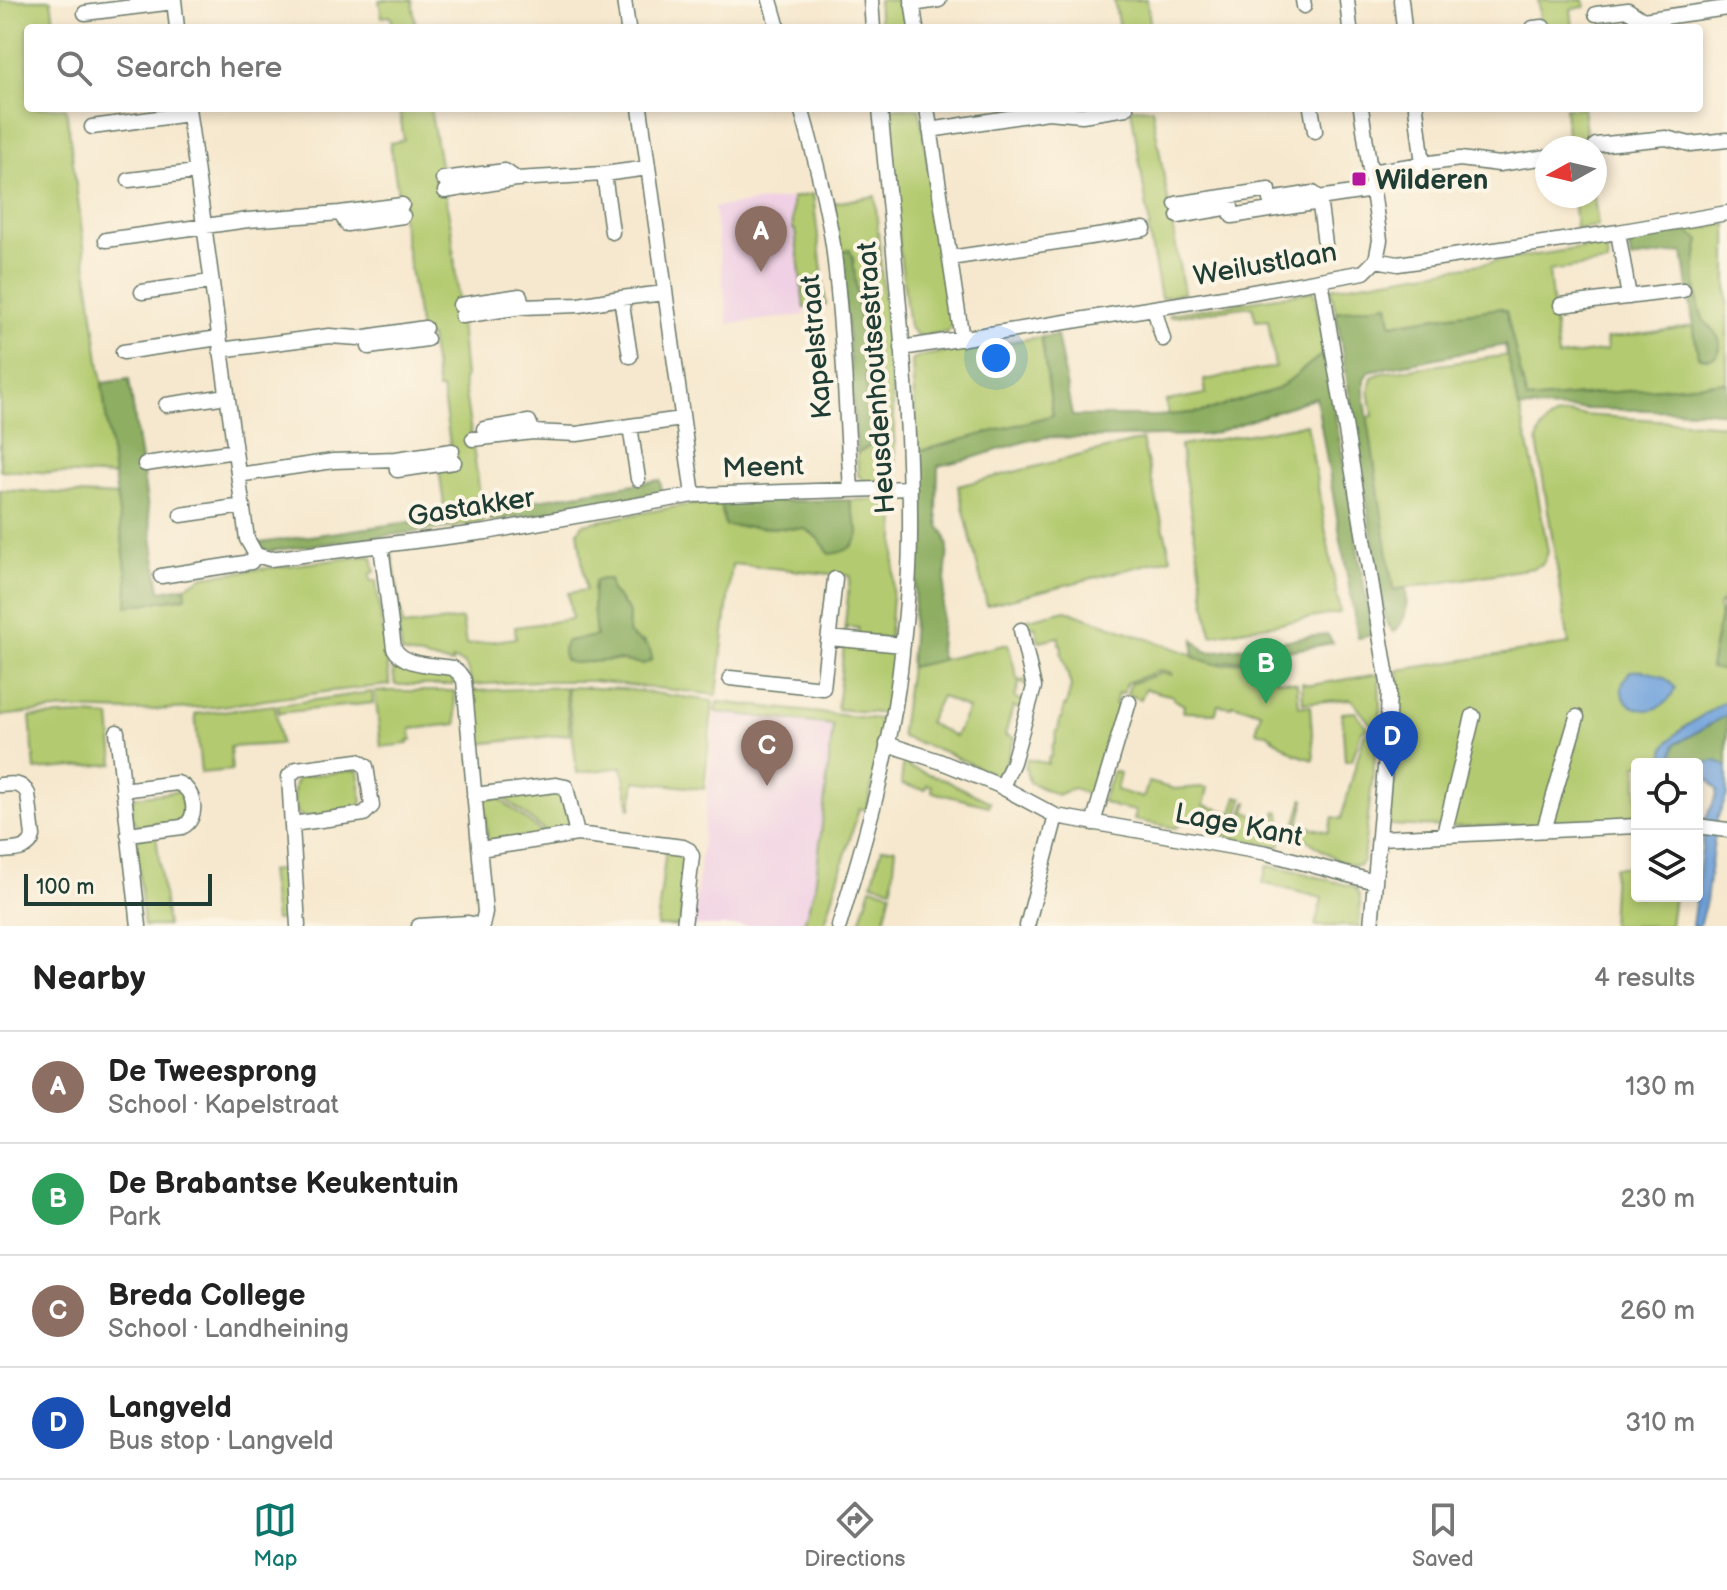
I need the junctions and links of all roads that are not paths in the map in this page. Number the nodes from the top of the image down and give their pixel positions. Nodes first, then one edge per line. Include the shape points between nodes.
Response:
1 (624, 0) edge
2 (770, 0) edge
3 (871, 0) edge
4 (939, 0) edge
5 (1347, 0) edge
6 (1401, 0) edge
7 (174, 1) edge
8 (912, 2) edge
9 (1727, 8) edge
10 (85, 13) dead end
11 (1596, 14) dead end
12 (177, 24) edge
13 (627, 24) edge
14 (777, 24) edge
15 (873, 24) edge
16 (915, 24) edge
17 (1350, 24) edge
18 (1404, 24) edge
19 (182, 112) edge
20 (188, 112) edge
21 (641, 112) edge
22 (802, 112) edge
23 (880, 112) edge
24 (928, 112) edge
25 (1048, 112) edge
26 (1048, 112) edge
27 (1101, 112) edge
28 (1312, 112) edge
29 (1362, 112) edge
30 (1416, 112) edge
31 (92, 127) dead end
32 (930, 130) junction
33 (1315, 131) dead end
34 (1727, 140) edge
35 (1607, 144) edge
36 (1535, 159) edge
37 (1423, 164) junction
38 (648, 168) junction
39 (196, 172) junction
40 (1370, 172) junction
41 (604, 174) junction
42 (129, 180) dead end
43 (444, 185) dead end
44 (1373, 190) junction
45 (1319, 198) junction
46 (1230, 202) junction
47 (403, 210) dead end
48 (1177, 210) dead end
49 (1727, 213) edge
50 (203, 226) junction
51 (1144, 229) dead end
52 (612, 232) dead end
53 (1618, 232) junction
54 (106, 240) dead end
55 (1326, 252) dead end
56 (950, 258) junction
57 (1376, 260) junction
58 (1321, 280) junction
59 (210, 282) junction
60 (1683, 290) dead end
61 (142, 292) dead end
62 (665, 293) junction
63 (1629, 297) junction
64 (621, 298) junction
65 (1561, 305) dead end
66 (1154, 308) junction
67 (461, 310) dead end
68 (426, 333) dead end
69 (962, 339) junction
70 (1163, 339) dead end
71 (219, 344) junction
72 (902, 348) junction
73 (123, 352) dead end
74 (630, 356) dead end
75 (227, 396) junction
76 (166, 405) dead end
77 (682, 419) junction
78 (630, 426) junction
79 (472, 435) dead end
80 (235, 451) junction
81 (453, 457) dead end
82 (145, 464) dead end
83 (238, 475) junction
84 (638, 479) dead end
85 (910, 488) junction
86 (851, 490) junction
87 (693, 495) junction
88 (243, 506) junction
89 (181, 515) dead end
90 (381, 546) junction
91 (256, 555) junction
92 (161, 576) dead end
93 (835, 579) dead end
94 (1021, 630) dead end
95 (829, 638) junction
96 (903, 645) junction
97 (730, 678) dead end
98 (1129, 702) dead end
99 (1473, 716) dead end
100 (1577, 717) dead end
101 (117, 732) dead end
102 (887, 744) junction
103 (0, 785) edge
104 (1002, 787) junction
105 (123, 790) junction
106 (474, 795) junction
107 (1056, 816) junction
108 (1093, 823) junction
109 (292, 824) junction
110 (1631, 826) edge
111 (1703, 827) edge
112 (1544, 830) junction
113 (1725, 830) edge
114 (128, 834) junction
115 (577, 834) junction
116 (1444, 834) junction
117 (1379, 838) junction
118 (480, 849) junction
119 (0, 851) edge
120 (1375, 882) junction
121 (444, 925) edge
122 (139, 926) edge
123 (298, 926) edge
124 (419, 926) edge
125 (482, 926) edge
126 (684, 926) edge
127 (839, 926) edge
128 (1027, 926) edge
129 (1371, 926) edge

1 - 13 street
2 - 14 street
3 - 15 street
4 - 8 street
5 - 17 street
6 - 18 street
7 - 10 street
7 - 12 street
8 - 16 street
9 - 11 street via 1643,20 1628,10
19 - 31 street
20 - 39 street
21 - 38 street, Meent
22 - 86 street, Kapelstraat via 832,243
23 - 72 street, Heusdenhoutsestraat
24 - 32 street
25 - 27 street
26 - 32 street
28 - 33 street
29 - 40 street
30 - 37 street
32 - 56 street
34 - 35 street
36 - 37 street
37 - 40 street
38 - 41 street
38 - 62 street, Meent
39 - 42 street
39 - 50 street
40 - 44 street
41 - 43 street
41 - 52 street
44 - 45 street
44 - 57 street via 1380,240
45 - 46 street via 1313,193
45 - 46 street via 1232,216
45 - 55 street
46 - 48 street
47 - 50 street
49 - 53 street, Weilustlaan
50 - 54 street
50 - 59 street
51 - 56 street
53 - 57 street, Weilustlaan via 1398,264
53 - 63 street
56 - 69 street
57 - 58 street, Weilustlaan via 1364,272
58 - 66 street, Weilustlaan
58 - 117 street via 1389,689
59 - 61 street
59 - 71 street
60 - 63 street
62 - 64 street
62 - 77 street, Meent
63 - 65 street
64 - 67 street
64 - 74 street
66 - 69 street, Weilustlaan
66 - 70 street
68 - 71 street
69 - 72 street, Weilustlaan
71 - 73 street
71 - 75 street
72 - 85 street, Heusdenhoutsestraat
75 - 76 street
75 - 80 street
77 - 78 street
77 - 87 street, Meent
78 - 79 street via 577,434
78 - 84 street
80 - 82 street
80 - 83 street
81 - 83 street, Gastakker via 333,461
83 - 88 street
85 - 86 street, Meent
85 - 96 street, Heusdenhoutsestraat
86 - 87 street, Meent
87 - 90 street, Gastakker
88 - 89 street
88 - 91 street via 247,539
90 - 91 street, Gastakker via 270,559
90 - 106 street via 397,655 453,668 464,680
91 - 92 street, Gastakker via 251,562
93 - 95 street
94 - 104 street via 1034,687
95 - 96 street
95 - 97 street via 823,688
96 - 102 street, Heusdenhoutsestraat
98 - 108 street
99 - 116 street
100 - 112 street
101 - 105 street
102 - 104 street, Lage Kant
102 - 127 street, Heusdenhoutsestraat
103 - 119 street via 26,789 33,836 27,846
104 - 107 street, Lage Kant
105 - 114 street
105 - 114 street via 177,783 190,793 188,824
106 - 115 street via 566,787
106 - 118 street
107 - 108 street, Lage Kant
107 - 128 street
108 - 120 street, Lage Kant via 1267,853
109 - 109 street via 289,776 297,769 358,761 366,766 372,806 364,814
109 - 123 street
110 - 112 street
111 - 113 street
112 - 116 street
114 - 122 street
115 - 118 street
115 - 126 street via 689,850
116 - 117 street
117 - 120 street
118 - 125 street
120 - 129 street
121 - 124 street
121 - 125 street

